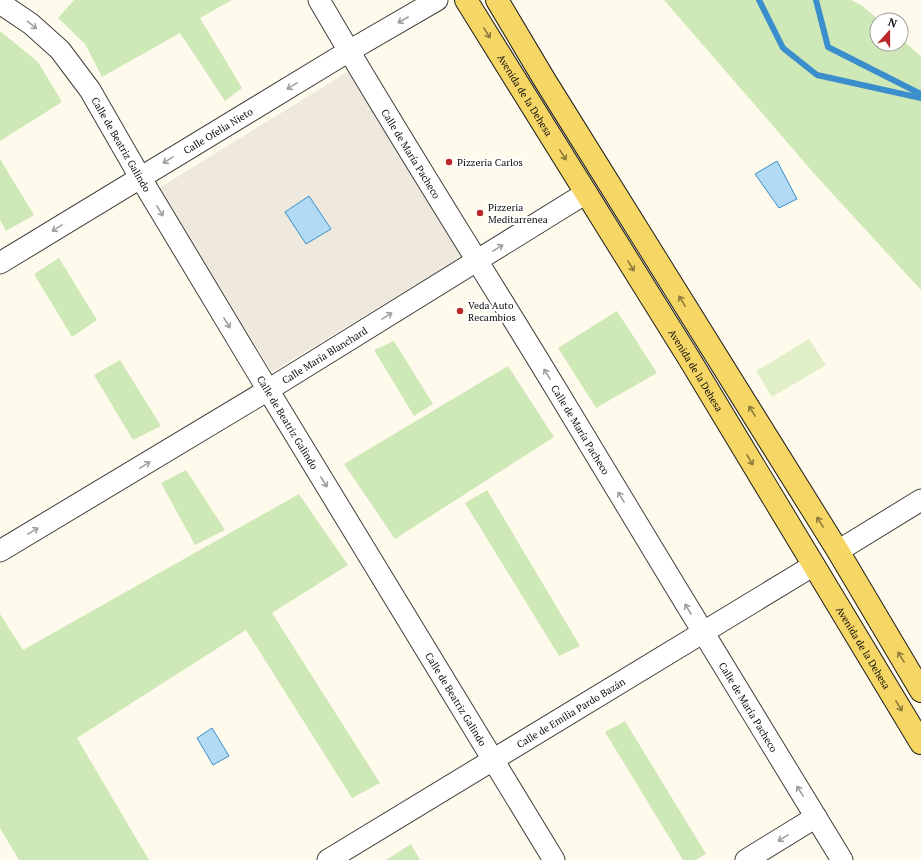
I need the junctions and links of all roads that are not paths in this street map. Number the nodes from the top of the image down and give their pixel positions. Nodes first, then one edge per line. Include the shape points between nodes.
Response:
1 (319, 0) edge
2 (437, 0) edge
3 (466, 0) edge
4 (497, 0) edge
5 (0, 3) edge
6 (349, 51) junction
7 (140, 178) junction
8 (586, 193) junction
9 (477, 260) junction
10 (0, 263) edge
11 (268, 390) junction
12 (921, 500) edge
13 (838, 551) junction
14 (0, 552) edge
15 (814, 565) junction
16 (703, 633) junction
17 (921, 691) edge
18 (921, 743) edge
19 (494, 760) junction
20 (816, 817) junction
21 (328, 860) edge
22 (554, 860) edge
23 (746, 860) edge
24 (842, 860) edge

1 - 6 street, Calle de María Pacheco
2 -> 6 street, Calle Ofelia Nieto
3 -> 8 main road, Avenida de la Dehesa
13 -> 4 main road
5 -> 7 street, Calle de Beatriz Galindo via 32,24 60,50 90,90
6 -> 7 street, Calle Ofelia Nieto
6 - 9 street, Calle de María Pacheco
7 -> 10 street, Calle Ofelia Nieto
7 -> 11 street, Calle de Beatriz Galindo
9 -> 8 street, Calle María Blanchard
8 -> 15 main road, Avenida de la Dehesa
11 -> 9 street, Calle María Blanchard
16 -> 9 street, Calle de María Pacheco
14 -> 11 street, Calle María Blanchard
11 -> 19 street, Calle de Beatriz Galindo
12 - 13 street
17 -> 13 main road
15 - 16 street, Calle de Emilia Pardo Bazán
15 -> 18 main road, Avenida de la Dehesa
16 - 19 street, Calle de Emilia Pardo Bazán
20 -> 16 street, Calle de María Pacheco
19 - 21 street, Calle de Emilia Pardo Bazán
19 - 22 street, Calle de Beatriz Galindo
20 -> 23 street
20 - 24 street, Calle de María Pacheco

